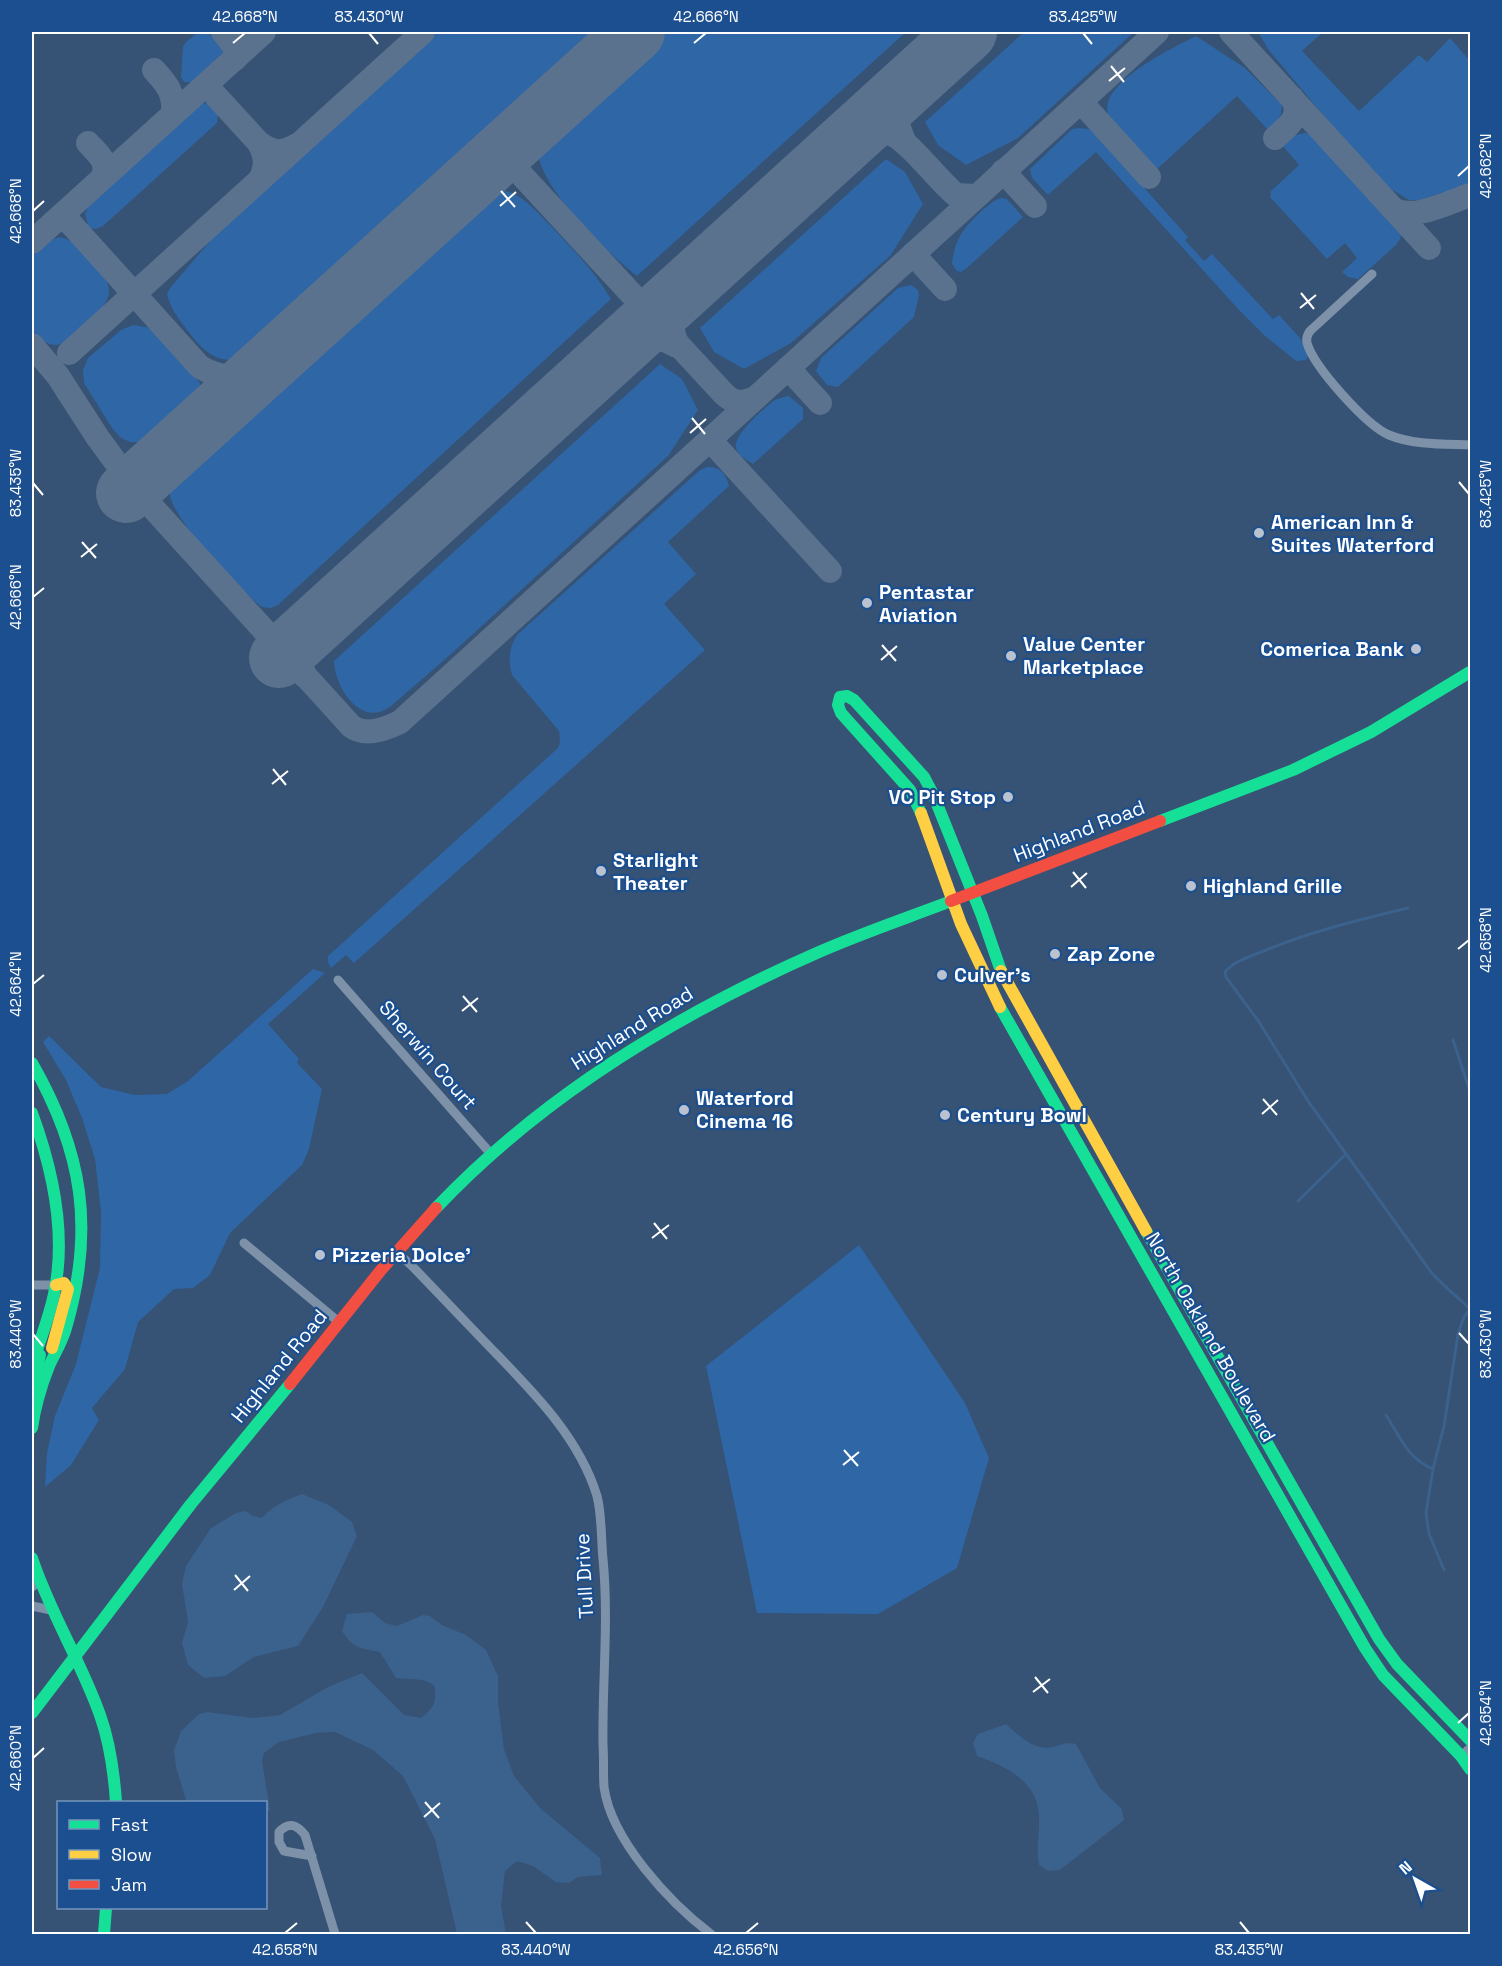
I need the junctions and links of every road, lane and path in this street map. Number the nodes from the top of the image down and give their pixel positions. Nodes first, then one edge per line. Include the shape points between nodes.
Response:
1 (1372, 274) dead end
2 (1470, 445) edge
3 (1470, 672) edge
4 (972, 893) junction
5 (953, 901) junction
6 (338, 980) dead end
7 (32, 1062) edge
8 (32, 1113) edge
9 (491, 1154) junction
10 (244, 1243) dead end
11 (397, 1252) junction
12 (32, 1285) edge
13 (56, 1285) junction
14 (340, 1323) junction
15 (43, 1330) junction
16 (32, 1364) edge
17 (50, 1367) junction
18 (32, 1386) edge
19 (33, 1410) edge
20 (32, 1428) edge
21 (32, 1558) edge
22 (35, 1584) edge
23 (32, 1606) edge
24 (51, 1610) junction
25 (75, 1658) junction
26 (32, 1713) edge
27 (1470, 1740) edge
28 (1466, 1752) edge
29 (1470, 1767) edge
30 (116, 1801) edge
31 (312, 1856) dead end
32 (106, 1909) edge
33 (104, 1935) edge
34 (335, 1935) edge
35 (711, 1935) edge

1 - 2 street via 1310,331 1307,344 1324,372 1381,430 1402,439
3 - 4 main road, Highland Road via 1371,732 1293,770
4 - 5 main road, Highland Road
4 - 5 main road, North Oakland Boulevard via 924,777 854,700 840,697 841,712 910,790
4 - 27 main road, North Oakland Boulevard via 1009,988 1379,1639 1397,1664
5 - 9 main road, Highland Road via 821,951 706,1004 597,1071
5 - 28 main road, North Oakland Boulevard via 995,1001 1365,1648 1383,1675
6 - 9 street, Sherwin Court
7 - 17 main road via 62,1122 75,1161 83,1209 77,1294
8 - 13 main road via 56,1192
9 - 11 main road, Highland Road
10 - 14 street
11 - 14 main road, Highland Road
11 - 35 street, Tull Drive via 529,1389 583,1462 597,1497 605,1579 604,1787 620,1833 635,1856
12 - 13 street
13 - 15 main road
13 - 17 main road via 66,1284 68,1296 53,1341
14 - 25 main road, Highland Road via 192,1503
15 - 16 main road
15 - 18 main road
17 - 19 main road
19 - 20 main road
21 - 22 main road
22 - 24 main road
23 - 24 street
24 - 25 main road
25 - 26 main road, Highland Road
25 - 30 main road via 105,1729
28 - 29 main road, North Oakland Boulevard
31 - 34 street
32 - 33 main road

